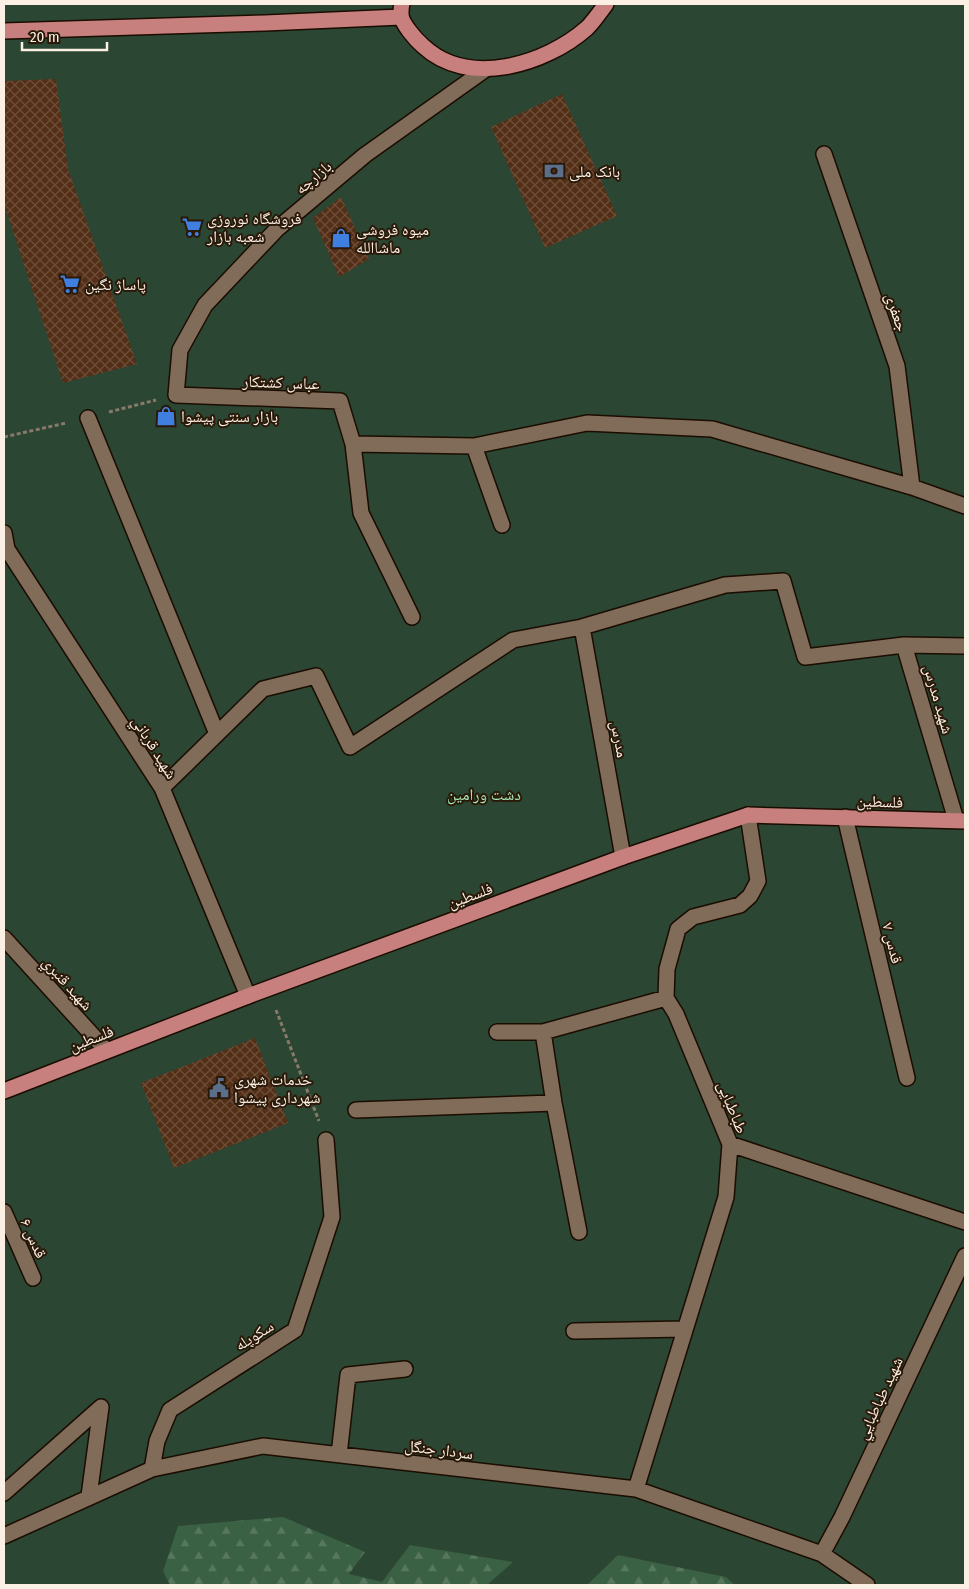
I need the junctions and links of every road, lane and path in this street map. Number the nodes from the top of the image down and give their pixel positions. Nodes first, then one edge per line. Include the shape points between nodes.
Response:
1 (606, 4) edge
2 (401, 10) edge
3 (4, 31) edge
4 (486, 69) junction
5 (824, 154) dead end
6 (176, 396) joint
7 (88, 418) dead end
8 (353, 444) junction
9 (474, 446) junction
10 (912, 487) junction
11 (965, 506) edge
12 (502, 525) dead end
13 (4, 532) edge
14 (412, 618) dead end
15 (582, 626) junction
16 (904, 645) junction
17 (965, 646) edge
18 (217, 734) junction
19 (162, 788) junction
20 (748, 815) junction
21 (845, 817) junction
22 (961, 820) edge
23 (622, 857) junction
24 (4, 938) edge
25 (248, 996) junction
26 (666, 998) junction
27 (276, 1010) dead end
28 (497, 1032) dead end
29 (543, 1032) junction
30 (106, 1050) junction
31 (908, 1078) dead end
32 (4, 1091) edge
33 (554, 1102) junction
34 (356, 1110) dead end
35 (326, 1140) joint
36 (730, 1144) junction
37 (4, 1212) edge
38 (965, 1222) edge
39 (579, 1232) dead end
40 (965, 1256) edge
41 (33, 1278) dead end
42 (685, 1329) junction
43 (574, 1331) dead end
44 (405, 1369) dead end
45 (339, 1455) junction
46 (152, 1469) junction
47 (636, 1489) junction
48 (4, 1493) edge
49 (89, 1496) junction
50 (4, 1536) edge
51 (822, 1554) junction
52 (867, 1585) edge

1 - 4 main road via 588,27 558,48 525,62
2 - 3 main road via 265,23
2 - 4 main road via 415,39 431,54 457,66
4 - 6 street, بازارچه via 365,155 271,236 205,305 180,350
5 - 10 street, جعفری via 897,366
6 - 8 street, عباس كشتكار via 340,401
7 - 18 street
8 - 9 street
8 - 14 street via 361,513
9 - 10 street via 587,423 712,429
9 - 12 street
10 - 11 street
13 - 19 street, شهيد قرباني via 8,549
15 - 16 street via 725,585 783,581 805,657
15 - 18 street via 512,640 350,747 316,676 263,689
15 - 23 street, مدرس
16 - 17 street
16 - 22 street, شهيد مدرس
18 - 19 street
19 - 25 street, شهيد قرباني
20 - 21 main road, فلسطین
20 - 23 main road, فلسطین
20 - 26 street via 758,881 750,896 740,904 693,917 678,929 667,969
21 - 22 main road, فلسطین
21 - 31 street, قدس ۷
23 - 25 main road, فلسطین
24 - 30 street, شهيد قنبري
25 - 30 main road, فلسطین
26 - 29 street
26 - 36 street, طباطبایی via 676,1014
27 - 35 path
28 - 29 street
29 - 33 street
30 - 32 main road, فلسطین
33 - 34 street
33 - 39 street
35 - 46 street, سکوپله via 332,1217 295,1330 170,1410 157,1441
36 - 38 street
36 - 42 street, طباطبایی via 726,1197
37 - 41 street, قدس ۶
40 - 51 street, شهيد طباطبايي
42 - 43 street
42 - 47 street, طباطبایی
44 - 45 street via 348,1375
45 - 46 street, سردار جنگل via 263,1446
45 - 47 street, سردار جنگل
46 - 49 street, سردار جنگل
47 - 51 street, سردار جنگل
48 - 49 street via 101,1407
49 - 50 street, سردار جنگل
51 - 52 street, سردار جنگل

